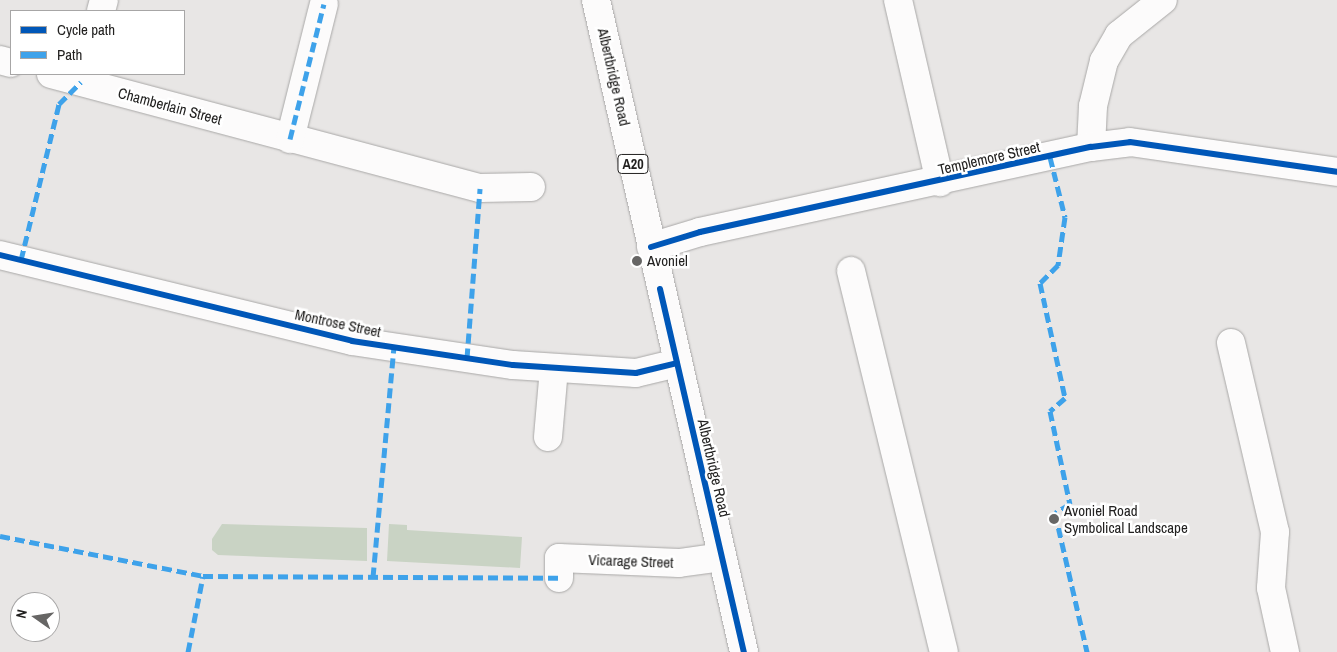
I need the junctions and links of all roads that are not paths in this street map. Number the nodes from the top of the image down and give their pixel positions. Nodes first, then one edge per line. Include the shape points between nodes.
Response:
1 (596, 0) edge
2 (898, 0) edge
3 (1163, 0) edge
4 (324, 4) dead end
5 (59, 75) edge
6 (82, 78) edge
7 (290, 139) junction
8 (1091, 148) junction
9 (1337, 172) edge
10 (940, 182) junction
11 (531, 187) dead end
12 (651, 247) junction
13 (0, 255) edge
14 (851, 271) dead end
15 (1231, 343) dead end
16 (677, 363) junction
17 (554, 368) junction
18 (548, 437) dead end
19 (722, 557) junction
20 (559, 578) dead end
21 (744, 652) edge
22 (944, 652) edge
23 (1285, 652) edge

1 - 12 street, Albertbridge Road / A20
2 - 10 street
3 - 8 street via 1119,35 1104,61 1093,106
4 - 7 street
5 - 6 street, Chamberlain Street
6 - 7 street, Chamberlain Street
7 - 11 street, Chamberlain Street via 480,188
8 - 9 street, Templemore Street via 1130,142
8 - 10 street, Templemore Street
10 - 12 street, Templemore Street via 700,232
12 - 16 street, Albertbridge Road / A20
13 - 17 street, Montrose Street via 352,341 513,366
14 - 22 street
15 - 23 street via 1276,532 1271,588
16 - 17 street, Montrose Street via 636,373
16 - 19 street, Albertbridge Road / A20
17 - 18 street
19 - 20 street, Vicarage Street via 679,563 559,558
19 - 21 street, Albertbridge Road / A20

